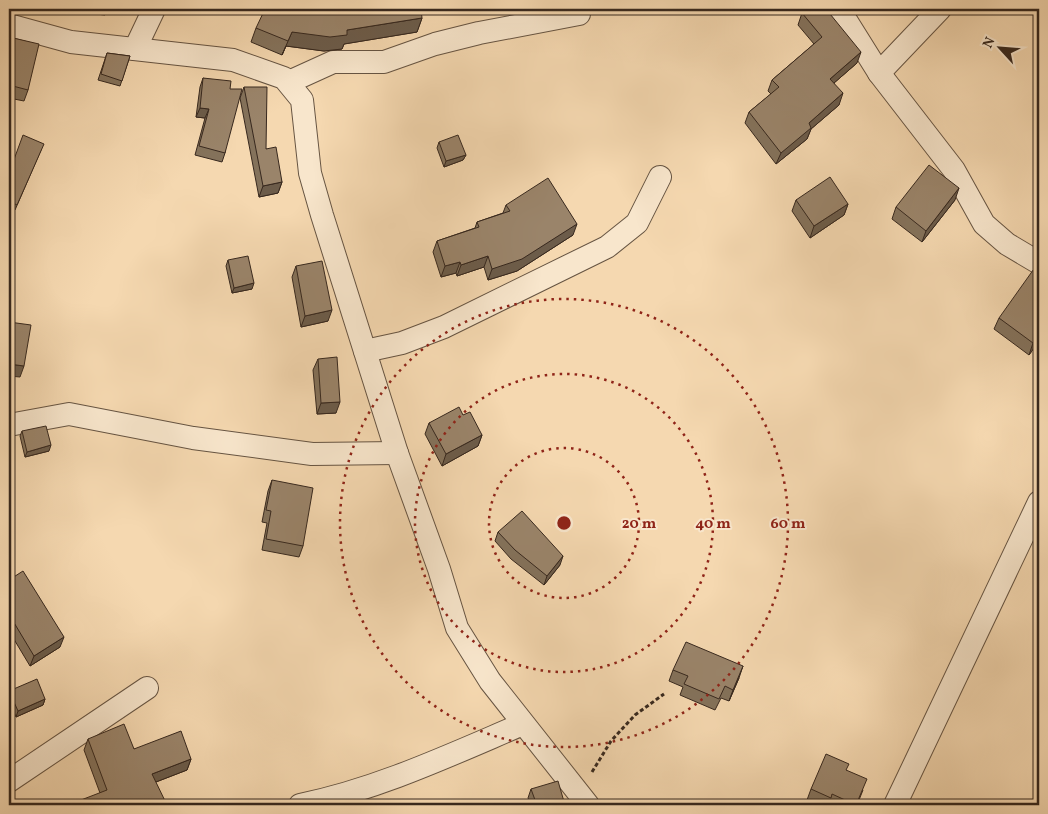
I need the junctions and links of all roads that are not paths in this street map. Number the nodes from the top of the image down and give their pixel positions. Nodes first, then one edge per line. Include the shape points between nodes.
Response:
1 (154, 9) edge
2 (839, 9) edge
3 (940, 9) edge
4 (580, 14) dead end
5 (9, 25) edge
6 (135, 49) junction
7 (879, 73) junction
8 (289, 82) junction
9 (660, 177) dead end
10 (1039, 263) edge
11 (364, 351) junction
12 (9, 425) edge
13 (397, 453) junction
14 (1039, 502) edge
15 (147, 688) dead end
16 (523, 724) junction
17 (9, 781) edge
18 (582, 799) edge
19 (300, 805) edge
20 (895, 805) edge

1 - 6 street
2 - 7 street
3 - 7 street
4 - 8 street via 479,33 384,62 333,62
5 - 6 street via 71,42
6 - 8 street via 233,60
7 - 10 street via 954,170 984,224 1007,244
8 - 11 street via 302,100 310,173
9 - 11 street via 637,223 607,247 444,327 402,343
11 - 13 street
12 - 13 street via 69,414 194,438 312,454
13 - 16 street via 439,569 456,628
14 - 20 street
15 - 17 street
16 - 18 street
16 - 19 street via 417,770 330,799

